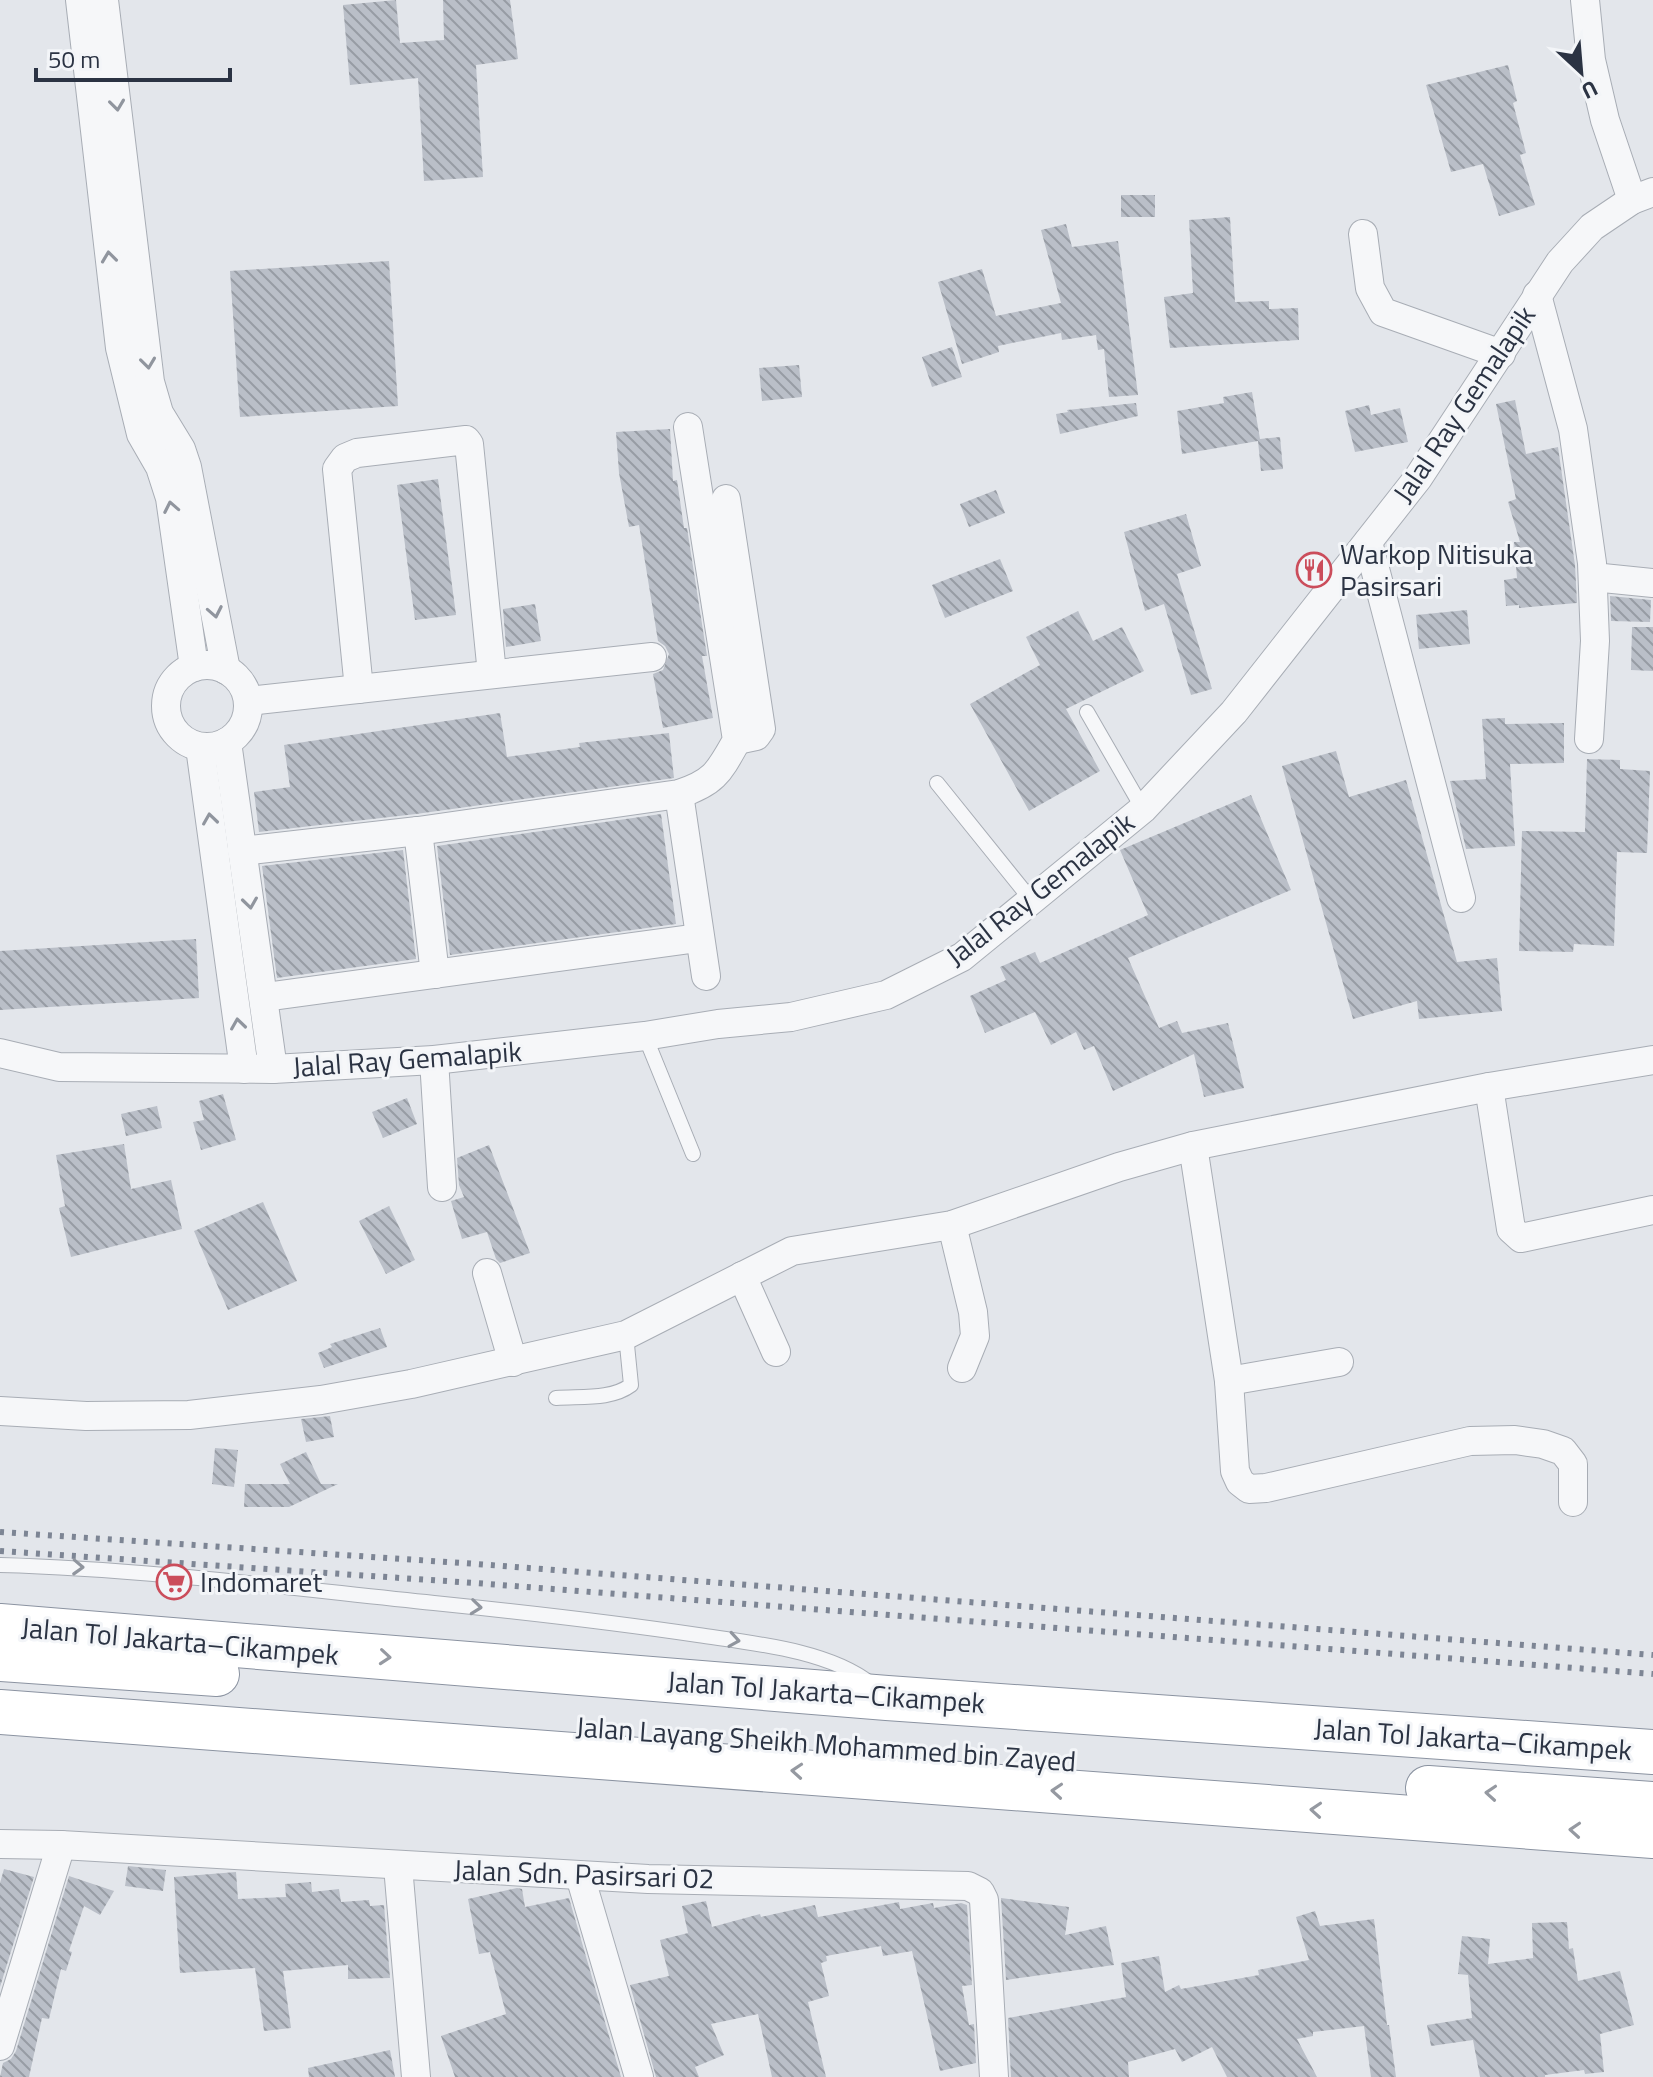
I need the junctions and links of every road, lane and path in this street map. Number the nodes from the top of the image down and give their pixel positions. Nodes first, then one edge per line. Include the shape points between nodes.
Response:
1 (80, 0) edge
2 (104, 0) edge
3 (1585, 0) edge
4 (1643, 196) edge
5 (1363, 234) dead end
6 (1537, 295) junction
7 (1501, 354) junction
8 (688, 427) dead end
9 (168, 454) junction
10 (726, 499) dead end
11 (1368, 542) junction
12 (1593, 577) junction
13 (1653, 583) edge
14 (652, 657) dead end
15 (194, 667) junction
16 (226, 670) junction
17 (492, 674) junction
18 (359, 689) junction
19 (248, 701) junction
20 (1087, 712) dead end
21 (1589, 739) dead end
22 (737, 740) junction
23 (213, 744) junction
24 (937, 783) dead end
25 (679, 794) junction
26 (1143, 809) junction
27 (418, 831) junction
28 (242, 851) junction
29 (1461, 898) dead end
30 (1032, 901) junction
31 (698, 938) junction
32 (435, 974) junction
33 (706, 976) dead end
34 (265, 997) junction
35 (645, 1036) junction
36 (0, 1053) edge
37 (434, 1060) junction
38 (1653, 1060) edge
39 (244, 1069) junction
40 (273, 1069) junction
41 (1489, 1087) junction
42 (1193, 1146) junction
43 (693, 1154) dead end
44 (442, 1187) dead end
45 (1653, 1210) edge
46 (952, 1225) junction
47 (487, 1273) dead end
48 (742, 1276) junction
49 (626, 1335) junction
50 (776, 1352) dead end
51 (513, 1362) junction
52 (1339, 1362) dead end
53 (962, 1368) dead end
54 (1229, 1381) junction
55 (556, 1398) dead end
56 (0, 1411) edge
57 (1573, 1502) dead end
58 (0, 1565) edge
59 (0, 1626) edge
60 (0, 1659) edge
61 (0, 1685) edge
62 (887, 1698) junction
63 (0, 1712) edge
64 (1653, 1752) edge
65 (1653, 1775) edge
66 (1653, 1804) edge
67 (1653, 1836) edge
68 (0, 1844) edge
69 (61, 1845) junction
70 (398, 1866) junction
71 (580, 1876) junction
72 (648, 1879) junction
73 (592, 1912) junction
74 (0, 2046) edge
75 (416, 2077) edge
76 (639, 2077) edge
77 (994, 2077) edge

9 -> 1 street via 141,434 120,348
2 -> 9 street via 150,382 169,433
3 - 4 street via 1605,120
4 - 6 street, Jalal Ray Gemalapik via 1592,227
5 - 7 street via 1370,288 1383,312
6 - 7 street, Jalal Ray Gemalapik
6 - 12 street via 1573,429
7 - 11 street, Jalal Ray Gemalapik
8 - 22 street
15 -> 9 street via 165,480
9 -> 16 street
10 - 22 street via 761,729 756,736
11 - 26 street, Jalal Ray Gemalapik via 1234,712
11 - 29 street
12 - 13 street
12 - 21 street
14 - 17 street
15 - 16 street
15 - 23 street via 168,692 167,716 178,736
16 - 19 street via 237,677
17 - 18 street
17 - 18 street via 466,440 357,453 337,469
18 - 19 street
19 - 23 street via 241,729
20 - 26 lane
22 - 25 street via 704,786
23 - 28 street
39 -> 23 street
24 - 30 lane
25 - 27 street
25 - 31 street
26 - 30 street, Jalal Ray Gemalapik
27 - 28 street
27 - 32 street
28 -> 34 street
30 - 35 street, Jalal Ray Gemalapik via 962,957 886,995 791,1017
31 - 32 street
31 - 33 street
32 - 34 street
34 - 40 street
35 - 37 street, Jalal Ray Gemalapik
35 - 43 lane
36 - 39 street, Jalal Ray Gemalapik via 59,1067
37 - 40 street, Jalal Ray Gemalapik
37 - 44 street
38 - 41 street
39 - 40 street, Jalal Ray Gemalapik
41 - 42 street
41 - 45 street via 1516,1236
42 - 46 street
42 - 54 street
46 - 48 street via 792,1251
46 - 53 street via 975,1336
47 - 51 street
48 - 49 street
48 - 50 street
49 - 51 street
49 - 55 lane via 631,1385 611,1394
51 - 56 street via 336,1397 189,1415
52 - 54 street
54 - 57 street via 1235,1471 1249,1489 1470,1441 1515,1440 1563,1451 1573,1464
58 -> 62 lane via 94,1568 741,1641 821,1659 859,1675
59 -> 62 highway, Jalan Tol Jakarta–Cikampek
60 - 65 highway, Jalan Layang Sheikh Mohammed bin Zayed
66 -> 61 highway, Jalan Layang Sheikh Mohammed bin Zayed
62 - 64 highway, Jalan Tol Jakarta–Cikampek
67 -> 63 highway
68 - 69 street, Jalan Sdn. Pasirsari 02
69 - 70 street, Jalan Sdn. Pasirsari 02
69 - 74 street
70 - 71 street, Jalan Sdn. Pasirsari 02
70 - 75 street
71 - 72 street, Jalan Sdn. Pasirsari 02
71 - 73 street
72 - 73 street
72 - 77 street, Jalan Sdn. Pasirsari 02 via 977,1889 984,1900
73 - 76 street

